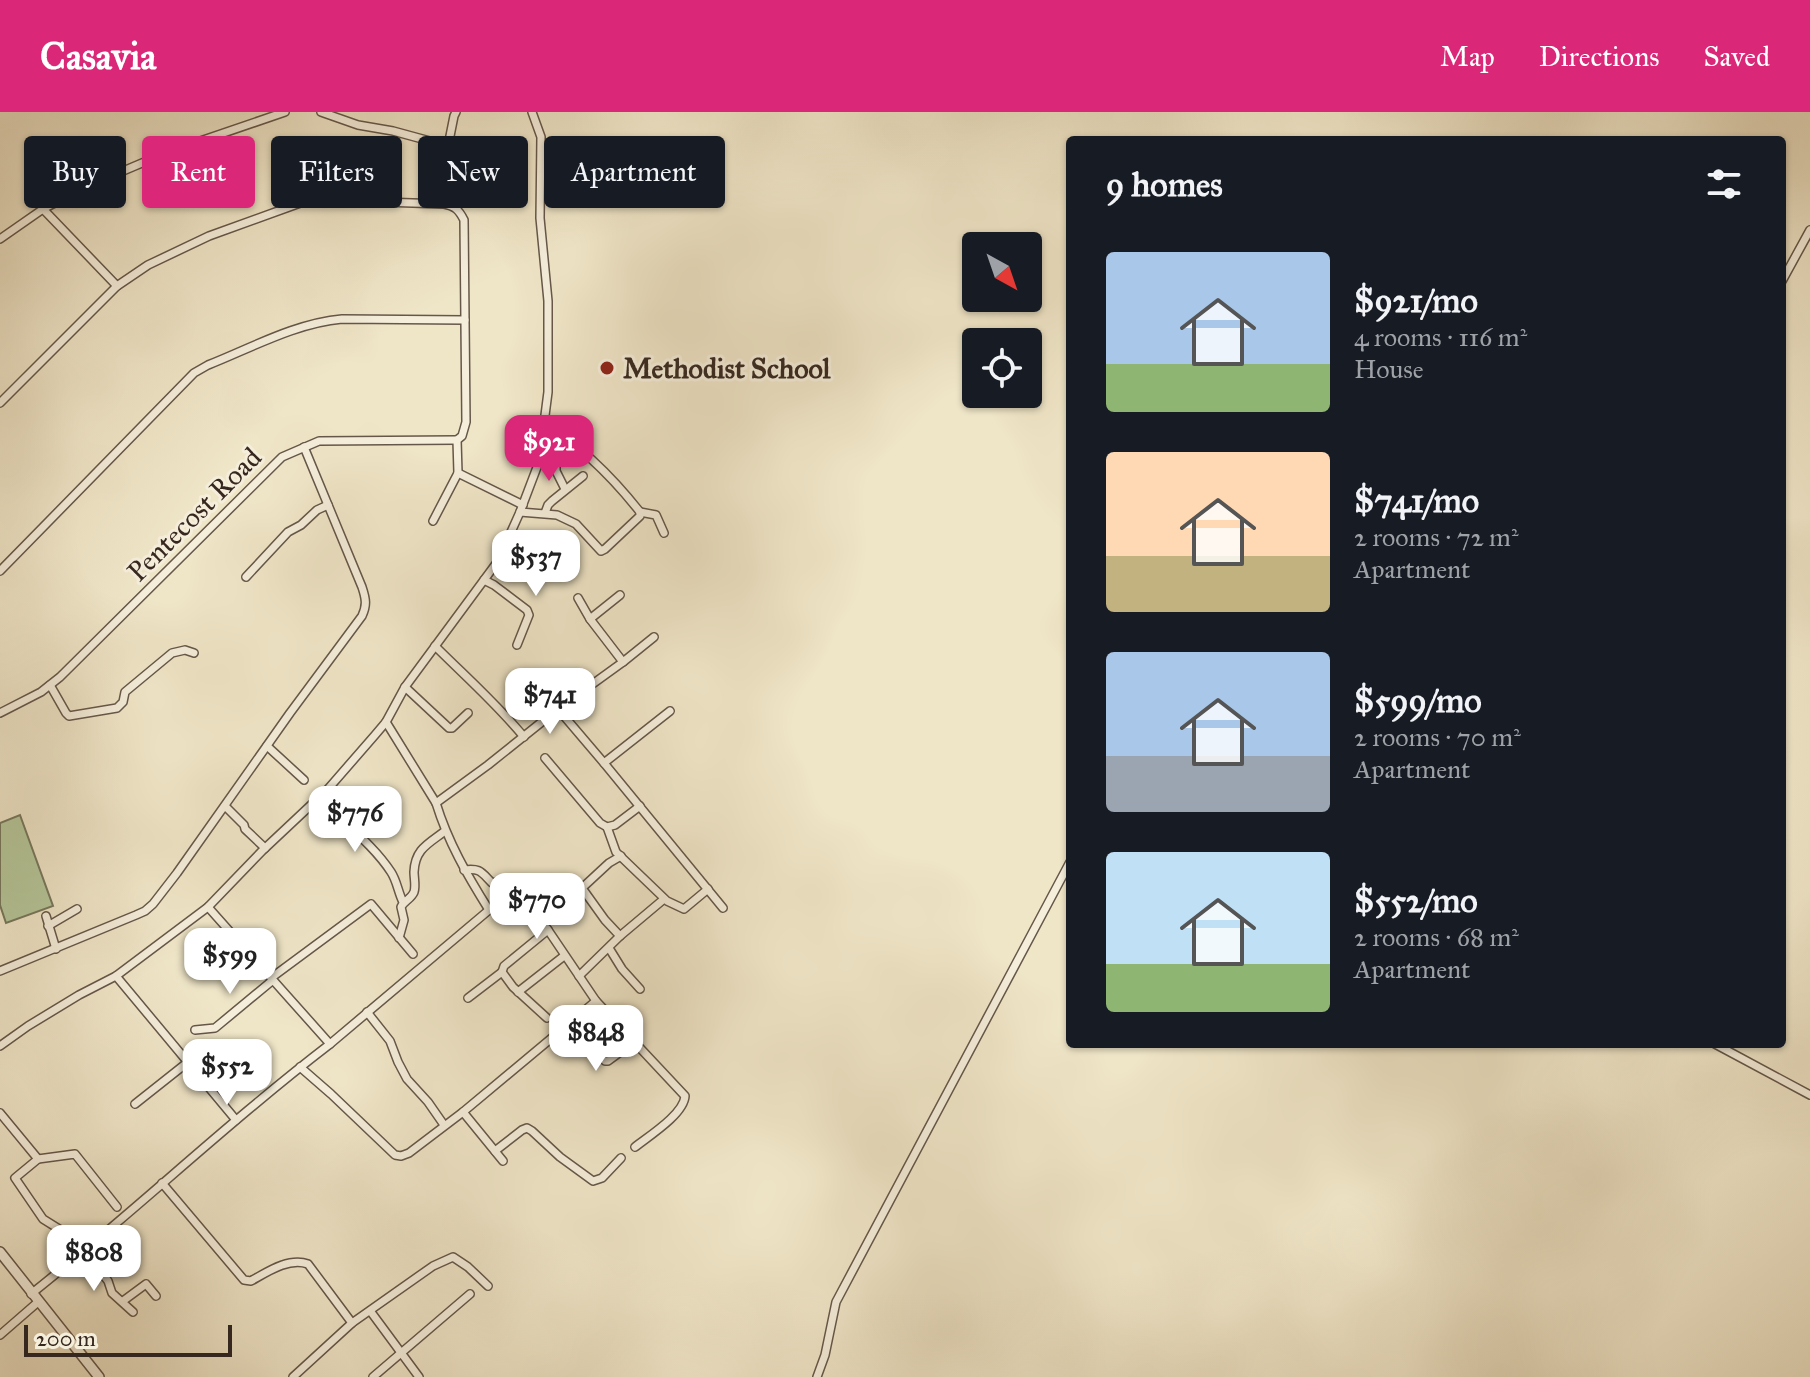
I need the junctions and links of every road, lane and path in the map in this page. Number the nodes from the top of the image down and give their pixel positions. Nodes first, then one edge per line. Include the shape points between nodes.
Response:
1 (285, 112) edge
2 (321, 112) edge
3 (456, 112) edge
4 (532, 112) edge
5 (43, 209) junction
6 (1810, 230) edge
7 (0, 239) edge
8 (1786, 274) edge
9 (117, 286) junction
10 (465, 320) junction
11 (0, 403) edge
12 (544, 424) junction
13 (457, 440) junction
14 (572, 443) junction
15 (304, 447) junction
16 (458, 473) junction
17 (583, 476) dead end
18 (565, 489) junction
19 (328, 505) junction
20 (522, 508) junction
21 (640, 512) junction
22 (545, 513) junction
23 (433, 521) dead end
24 (664, 533) dead end
25 (0, 571) edge
26 (246, 577) dead end
27 (484, 580) junction
28 (620, 595) dead end
29 (578, 598) dead end
30 (590, 619) junction
31 (654, 637) dead end
32 (517, 645) dead end
33 (435, 646) junction
34 (194, 653) dead end
35 (623, 662) junction
36 (50, 685) junction
37 (405, 687) junction
38 (558, 709) junction
39 (670, 711) dead end
40 (0, 713) edge
41 (468, 713) dead end
42 (386, 722) junction
43 (524, 737) junction
44 (267, 746) junction
45 (545, 758) dead end
46 (604, 763) junction
47 (304, 780) dead end
48 (319, 797) junction
49 (436, 803) junction
50 (225, 806) junction
51 (640, 806) junction
52 (607, 827) junction
53 (445, 831) junction
54 (265, 848) junction
55 (621, 856) junction
56 (464, 870) junction
57 (1066, 870) edge
58 (498, 882) dead end
59 (708, 889) junction
60 (664, 899) junction
61 (403, 902) junction
62 (208, 907) junction
63 (723, 908) dead end
64 (77, 909) dead end
65 (489, 910) junction
66 (46, 916) dead end
67 (48, 926) junction
68 (548, 930) junction
69 (620, 936) junction
70 (399, 938) junction
71 (609, 948) junction
72 (56, 949) junction
73 (413, 954) dead end
74 (564, 956) junction
75 (0, 971) edge
76 (502, 972) junction
77 (116, 976) junction
78 (579, 976) junction
79 (272, 979) junction
80 (640, 989) dead end
81 (518, 992) junction
82 (468, 998) dead end
83 (596, 1001) junction
84 (367, 1012) junction
85 (547, 1018) dead end
86 (572, 1022) junction
87 (195, 1030) dead end
88 (634, 1042) junction
89 (330, 1044) junction
90 (0, 1046) edge
91 (1722, 1048) edge
92 (188, 1062) junction
93 (300, 1067) junction
94 (1810, 1095) edge
95 (135, 1104) dead end
96 (463, 1112) junction
97 (0, 1113) edge
98 (236, 1120) junction
99 (444, 1125) junction
100 (635, 1147) dead end
101 (495, 1151) junction
102 (621, 1158) dead end
103 (38, 1159) junction
104 (503, 1161) dead end
105 (162, 1183) junction
106 (117, 1207) dead end
107 (0, 1252) edge
108 (82, 1253) junction
109 (488, 1286) dead end
110 (470, 1294) dead end
111 (156, 1296) dead end
112 (35, 1298) junction
113 (123, 1301) junction
114 (133, 1312) dead end
115 (371, 1312) junction
116 (352, 1323) junction
117 (0, 1335) edge
118 (401, 1353) junction
119 (99, 1377) edge
120 (293, 1377) edge
121 (373, 1377) edge
122 (419, 1377) edge
123 (817, 1377) edge

1 - 5 street via 168,152
2 - 3 street via 448,146
4 - 12 street via 541,137 540,218 548,301
5 - 7 street
5 - 9 street
6 - 8 street
9 - 10 street via 209,236 303,202 444,204 458,210 464,220
9 - 11 street
10 - 13 street via 466,422
10 - 25 street via 326,320 208,365 194,373
12 - 14 street
12 - 20 street via 539,462
13 - 15 street, Pentecost Road via 334,440
13 - 16 street
14 - 18 street via 556,459
14 - 21 street
15 - 19 street
15 - 36 street, Pentecost Road via 273,465
16 - 20 street
16 - 23 street
17 - 18 street
18 - 22 street
19 - 26 street via 288,532
19 - 44 street via 366,609
20 - 22 street
20 - 27 street
21 - 22 street via 601,551 576,524
21 - 24 street via 656,515
27 - 32 street via 527,610
27 - 33 street
28 - 30 street
29 - 30 street
30 - 35 street
31 - 35 street
33 - 37 street
33 - 43 street
34 - 36 street via 172,653 127,690 117,708 69,716
35 - 38 street
36 - 40 street, Pentecost Road
37 - 41 street via 449,728
37 - 42 street
38 - 43 street
38 - 46 street
39 - 46 street
42 - 48 street
42 - 49 street
43 - 49 street
44 - 47 street
44 - 50 street
45 - 52 street
46 - 51 street
48 - 54 street
48 - 61 street via 390,871
49 - 53 street
50 - 54 street
50 - 72 street via 145,911
51 - 52 street
51 - 59 street
52 - 55 street
53 - 56 street
53 - 61 street via 418,851 413,893
54 - 62 street
55 - 60 street
55 - 69 street via 582,888
56 - 58 street via 476,868 492,883
56 - 65 street
57 - 123 street via 836,1302
59 - 60 street via 684,909
59 - 63 street
60 - 69 street
61 - 70 street
62 - 77 street
62 - 79 street
64 - 67 street
65 - 68 street via 504,899 517,900
65 - 84 street
66 - 67 street
67 - 72 street
68 - 74 street
68 - 76 street
69 - 71 street
70 - 73 street
70 - 79 street via 371,904
71 - 78 street
71 - 80 street
72 - 75 street
74 - 78 street
74 - 81 street
76 - 81 street
76 - 82 street
77 - 90 street
77 - 92 street
78 - 83 street
79 - 87 street via 215,1028
79 - 89 street
81 - 85 street
83 - 86 street
83 - 88 street
84 - 89 street
84 - 99 street via 390,1041 407,1079
86 - 88 street via 605,1061
86 - 96 street
88 - 100 street via 685,1096 673,1117
89 - 93 street
91 - 94 street
92 - 95 street
92 - 98 street
93 - 98 street
93 - 99 street via 395,1155 409,1153
96 - 99 street
96 - 101 street
97 - 103 street
98 - 105 street
101 - 102 street via 527,1128 593,1181
101 - 104 street
103 - 106 street via 74,1153
103 - 108 street via 15,1178 43,1219
105 - 108 street
105 - 116 street via 244,1280 302,1261
107 - 112 street
108 - 112 street
108 - 113 street
109 - 115 street via 453,1257
110 - 118 street
111 - 113 street via 146,1284
112 - 117 street
112 - 119 street
113 - 114 street
115 - 116 street
115 - 118 street
116 - 120 street
118 - 121 street
118 - 122 street

